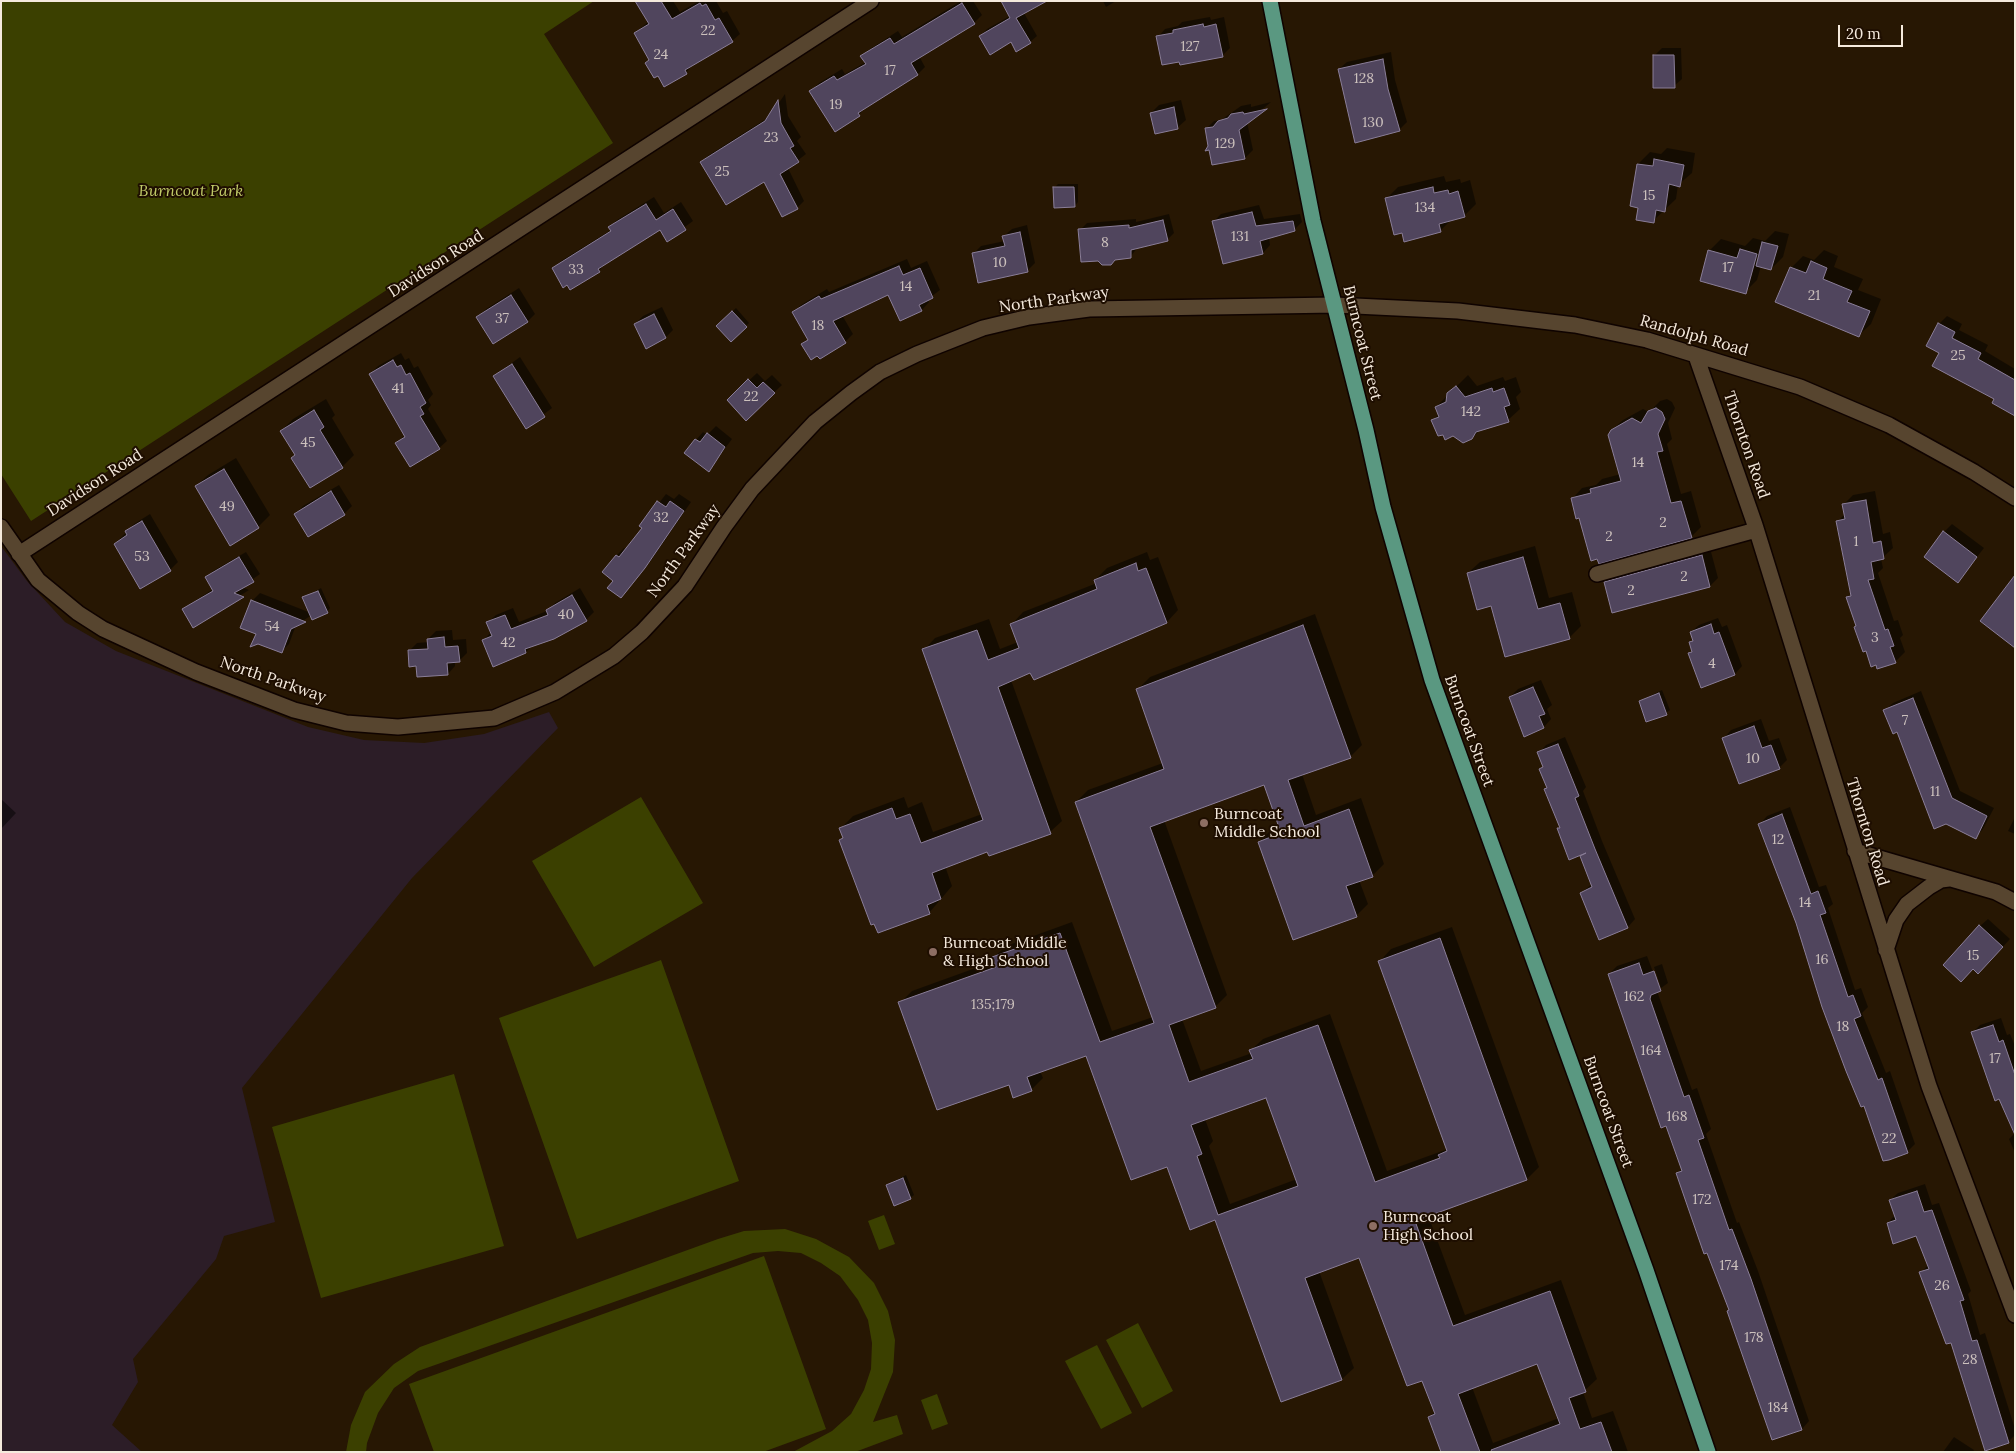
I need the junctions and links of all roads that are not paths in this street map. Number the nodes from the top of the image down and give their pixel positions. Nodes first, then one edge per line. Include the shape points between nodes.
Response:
1 (871, 1) edge
2 (1270, 1) edge
3 (1335, 305) junction
4 (1696, 356) junction
5 (2015, 498) edge
6 (1, 527) edge
7 (1756, 530) junction
8 (19, 554) junction
9 (1597, 574) dead end
10 (1855, 851) junction
11 (1951, 879) junction
12 (2015, 902) edge
13 (1886, 950) junction
14 (2015, 1315) edge
15 (1708, 1452) edge

1 - 8 street, Davidson Road
2 - 3 main road, Burncoat Street via 1313,221
3 - 4 street, Randolph Road via 1458,311 1556,323 1647,340
3 - 8 street, North Parkway via 1089,309 1029,317 983,328 880,372 815,422 787,450 742,501 685,586 628,645 555,692 494,718 398,727 346,723 294,710 196,672 103,629 56,597 38,580
3 - 15 main road, Burncoat Street via 1382,504 1432,680 1646,1270
4 - 5 street, Randolph Road via 1800,387 1845,406 1932,448
4 - 7 street, Thornton Road
6 - 8 street, North Parkway
7 - 9 street
7 - 10 street, Thornton Road
10 - 11 street
10 - 13 street, Thornton Road
11 - 12 street via 1996,892
11 - 13 street via 1941,880 1906,904 1896,920
13 - 14 street, Thornton Road via 1929,1086

